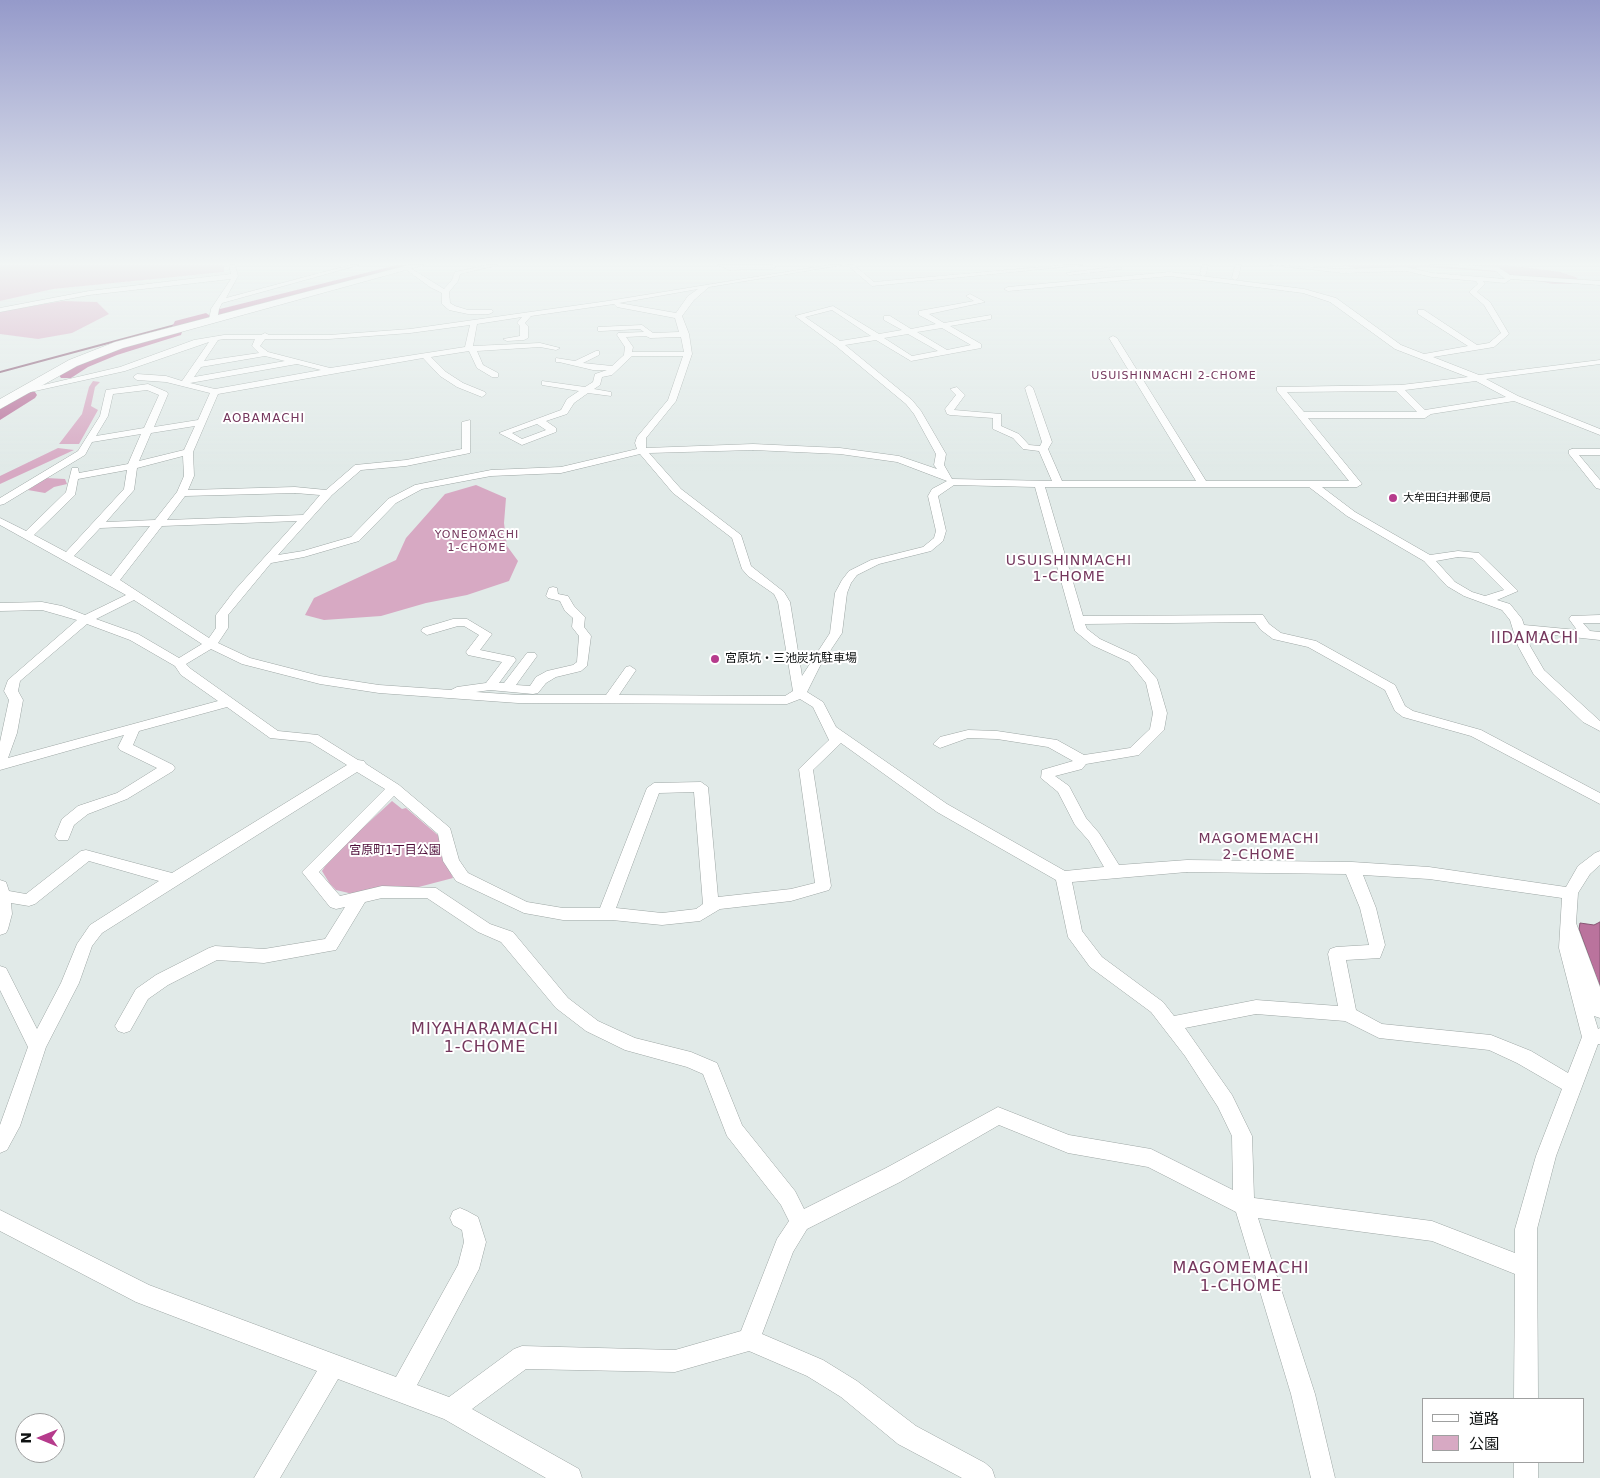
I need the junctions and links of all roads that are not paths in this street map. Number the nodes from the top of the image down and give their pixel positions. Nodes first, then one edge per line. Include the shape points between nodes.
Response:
1 (162, 334) edge
2 (367, 334) edge
3 (472, 334) edge
4 (524, 334) edge
5 (649, 334) joint
6 (685, 334) joint
7 (825, 334) edge
8 (869, 334) edge
9 (898, 334) edge
10 (913, 334) edge
11 (958, 334) edge
12 (1380, 334) edge
13 (1456, 334) edge
14 (1505, 334) edge
15 (265, 335) junction
16 (875, 338) junction
17 (1113, 338) dead end
18 (215, 339) junction
19 (839, 344) junction
20 (471, 346) junction
21 (556, 348) dead end
22 (1476, 348) junction
23 (946, 352) junction
24 (596, 353) dead end
25 (265, 354) junction
26 (628, 354) junction
27 (688, 354) junction
28 (426, 356) junction
29 (1422, 357) junction
30 (559, 360) dead end
31 (295, 362) junction
32 (1600, 362) edge
33 (576, 364) junction
34 (197, 365) junction
35 (614, 368) junction
36 (332, 370) junction
37 (495, 375) dead end
38 (137, 376) dead end
39 (1480, 379) junction
40 (185, 382) junction
41 (545, 383) dead end
42 (954, 388) dead end
43 (1029, 388) dead end
44 (1398, 388) junction
45 (25, 390) junction
46 (586, 390) junction
47 (215, 392) junction
48 (482, 394) dead end
49 (608, 394) dead end
50 (1515, 398) junction
51 (0, 405) edge
52 (1301, 415) junction
53 (1425, 415) junction
54 (202, 422) junction
55 (467, 422) dead end
56 (540, 422) dead end
57 (150, 429) junction
58 (1600, 432) edge
59 (89, 440) junction
60 (1043, 449) junction
61 (642, 451) junction
62 (188, 452) junction
63 (1600, 452) edge
64 (82, 453) junction
65 (132, 466) junction
66 (73, 477) junction
67 (948, 478) junction
68 (1039, 484) junction
69 (1058, 484) junction
70 (1203, 484) junction
71 (1313, 485) junction
72 (1600, 486) edge
73 (182, 493) junction
74 (328, 493) junction
75 (0, 502) edge
76 (305, 518) junction
77 (0, 521) edge
78 (161, 522) junction
79 (98, 525) junction
80 (28, 535) junction
81 (66, 557) junction
82 (1428, 559) junction
83 (267, 560) junction
84 (113, 581) junction
85 (553, 590) dead end
86 (133, 596) junction
87 (1485, 600) junction
88 (0, 606) edge
89 (1600, 618) edge
90 (84, 620) junction
91 (1076, 620) junction
92 (1519, 628) junction
93 (426, 631) dead end
94 (1586, 635) junction
95 (1600, 636) edge
96 (211, 644) junction
97 (531, 656) dead end
98 (179, 663) junction
99 (630, 670) dead end
100 (490, 686) junction
101 (507, 688) junction
102 (579, 693) dead end
103 (800, 693) junction
104 (444, 695) junction
105 (611, 697) junction
106 (230, 702) junction
107 (1600, 727) edge
108 (134, 728) junction
109 (832, 730) junction
110 (940, 744) dead end
111 (1082, 760) junction
112 (0, 764) edge
113 (359, 764) junction
114 (394, 788) junction
115 (1600, 799) edge
116 (63, 836) dead end
117 (1600, 857) edge
118 (1352, 868) junction
119 (1115, 870) junction
120 (1063, 877) junction
121 (173, 880) junction
122 (1, 891) edge
123 (1570, 893) junction
124 (360, 898) junction
125 (711, 906) junction
126 (606, 914) junction
127 (1, 920) edge
128 (1568, 923) junction
129 (0, 973) edge
130 (1598, 992) edge
131 (1600, 1011) edge
132 (1348, 1014) junction
133 (1170, 1024) junction
134 (124, 1026) dead end
135 (1596, 1036) edge
136 (37, 1047) junction
137 (1573, 1086) junction
138 (0, 1144) edge
139 (1244, 1206) junction
140 (460, 1218) dead end
141 (0, 1220) edge
142 (800, 1222) junction
143 (1524, 1267) junction
144 (748, 1340) junction
145 (333, 1366) junction
146 (401, 1391) junction
147 (1526, 1398) edge
148 (451, 1410) junction
149 (1526, 1463) edge
150 (266, 1478) edge
151 (570, 1478) edge
152 (983, 1478) edge
153 (1323, 1478) edge
154 (1526, 1478) edge

1 - 45 main road via 97,352
2 - 15 street
3 - 20 street
4 - 20 street via 524,338
5 - 6 street
5 - 26 street via 621,335 629,346
6 - 27 street
7 - 19 street
8 - 16 street
9 - 16 street
10 - 23 street
11 - 23 street via 978,346
12 - 29 street via 1398,347
13 - 22 street
14 - 22 street via 1491,345
15 - 18 street
15 - 25 street via 256,346
16 - 19 street
16 - 23 street via 911,359
17 - 70 street
18 - 34 street
18 - 45 street via 197,342 122,369
19 - 67 street via 918,412 941,454 939,465
20 - 21 street via 540,345
20 - 28 street
20 - 37 street via 480,366
22 - 29 street
24 - 33 street
25 - 31 street
25 - 34 street
26 - 27 street
26 - 35 street
27 - 61 street via 672,401 642,437
28 - 36 street
28 - 48 street via 449,378
29 - 39 street
30 - 33 street
31 - 36 street
31 - 40 street
32 - 39 street
33 - 35 street
34 - 40 street
35 - 46 street via 598,376 596,383
36 - 47 street
38 - 40 street
39 - 44 street
39 - 50 street
40 - 47 street
41 - 46 street
42 - 60 street via 961,395 952,403 950,412 998,416 996,427 1016,436 1026,447
43 - 60 street via 1046,442
44 - 52 street via 1280,389
44 - 53 street
45 - 51 main road
46 - 49 street
46 - 56 street via 570,401 564,412
47 - 54 street
50 - 53 street
50 - 58 street
52 - 53 street
52 - 71 street via 1357,484
54 - 57 street
54 - 62 street
55 - 74 street via 467,451 406,463 358,467
57 - 59 street
57 - 59 street via 164,394 148,387 109,392 104,416
57 - 65 street
59 - 64 street
60 - 69 street
61 - 67 street via 753,447 840,451 899,459
61 - 83 street via 561,470 491,473 419,487 392,501 355,539 304,554
61 - 103 street via 677,491 737,537 746,567 782,596
62 - 65 street
62 - 73 street via 189,476
63 - 72 street via 1572,452
64 - 66 street
64 - 75 street
65 - 66 street
65 - 79 street via 129,490
66 - 80 street via 71,492
67 - 68 street
67 - 103 street via 933,496 941,531 939,539 927,549 875,562 858,570 846,582 841,593 836,633
68 - 69 street
68 - 91 street
69 - 70 street
70 - 71 street
71 - 82 street via 1351,514
73 - 74 street via 295,490
73 - 78 street
74 - 76 street
76 - 78 street
76 - 83 street
77 - 80 street
78 - 79 street
78 - 84 street
79 - 81 street
80 - 81 street
81 - 84 street
82 - 87 street via 1451,584
82 - 87 street via 1475,555 1512,591
83 - 96 street via 222,615 222,628
84 - 86 street
85 - 101 street via 552,596 564,598 579,617 578,627 585,636 583,663 577,668 552,674 533,690
86 - 90 street
86 - 96 street
87 - 92 street via 1506,607
88 - 90 street via 42,606
89 - 94 street via 1575,619
90 - 98 street via 134,637
90 - 112 street via 14,680 11,691 16,700
91 - 111 street via 1081,631 1096,642 1132,659 1152,682 1160,712 1157,730 1134,752
91 - 115 street via 1259,618 1277,636 1312,644 1390,688 1400,708 1408,714 1476,733
92 - 94 street
92 - 107 street via 1524,646 1539,672
93 - 100 street via 457,622 467,623 486,634 472,652 510,660
94 - 95 street
96 - 98 street
96 - 104 street via 246,661 320,680
97 - 101 street
98 - 106 street via 186,672
99 - 105 street
100 - 101 street
100 - 104 street
102 - 105 street
103 - 105 street via 787,700
103 - 109 street via 818,705
104 - 105 street via 518,699
106 - 108 street
106 - 113 street via 275,734 313,738
108 - 112 street
108 - 116 street via 125,747 168,768 122,796 83,810 67,823
109 - 120 street via 942,808
109 - 125 street via 836,741 806,769 823,886 791,895
110 - 111 street via 968,734 998,735 1052,743
111 - 119 street via 1077,766 1047,772 1048,778 1064,789 1080,821
113 - 114 street
113 - 121 street
114 - 124 street via 310,872 336,903
114 - 126 street via 445,832 451,862 462,877 524,907 563,914
117 - 123 street via 1584,870
118 - 119 street via 1187,866
118 - 123 street via 1429,873
118 - 132 street via 1368,908 1377,945 1374,953 1336,954
119 - 120 street
120 - 133 street via 1074,933 1096,962 1158,1007
121 - 122 street via 86,855 29,900
121 - 136 street via 96,929 85,944 70,983
122 - 127 street
123 - 128 street
124 - 134 street via 330,945 264,956 215,953 142,994
124 - 142 street via 382,892 430,892 484,928 506,937 562,1004 592,1026 631,1045 691,1060 710,1069 734,1130 788,1198
125 - 126 street via 700,915 662,919
125 - 126 street via 701,787 654,788
128 - 130 street
128 - 135 street via 1567,948
129 - 136 street
130 - 131 street
132 - 133 street via 1256,1007
132 - 137 street via 1379,1031 1491,1044 1524,1057
133 - 139 street via 1226,1101 1242,1136
135 - 137 street
136 - 138 street via 10,1126
137 - 143 street via 1546,1156 1526,1229
139 - 142 street via 1151,1158 1068,1144 998,1116
139 - 143 street via 1432,1231
139 - 153 street via 1303,1394
140 - 146 street via 471,1224 475,1242 468,1270
141 - 145 street via 144,1294
142 - 144 street via 785,1246
143 - 147 street
144 - 148 street via 675,1361 522,1358
144 - 152 street via 815,1368 850,1389 907,1435
145 - 146 street
145 - 150 street
146 - 148 street
148 - 151 street
149 - 154 street

